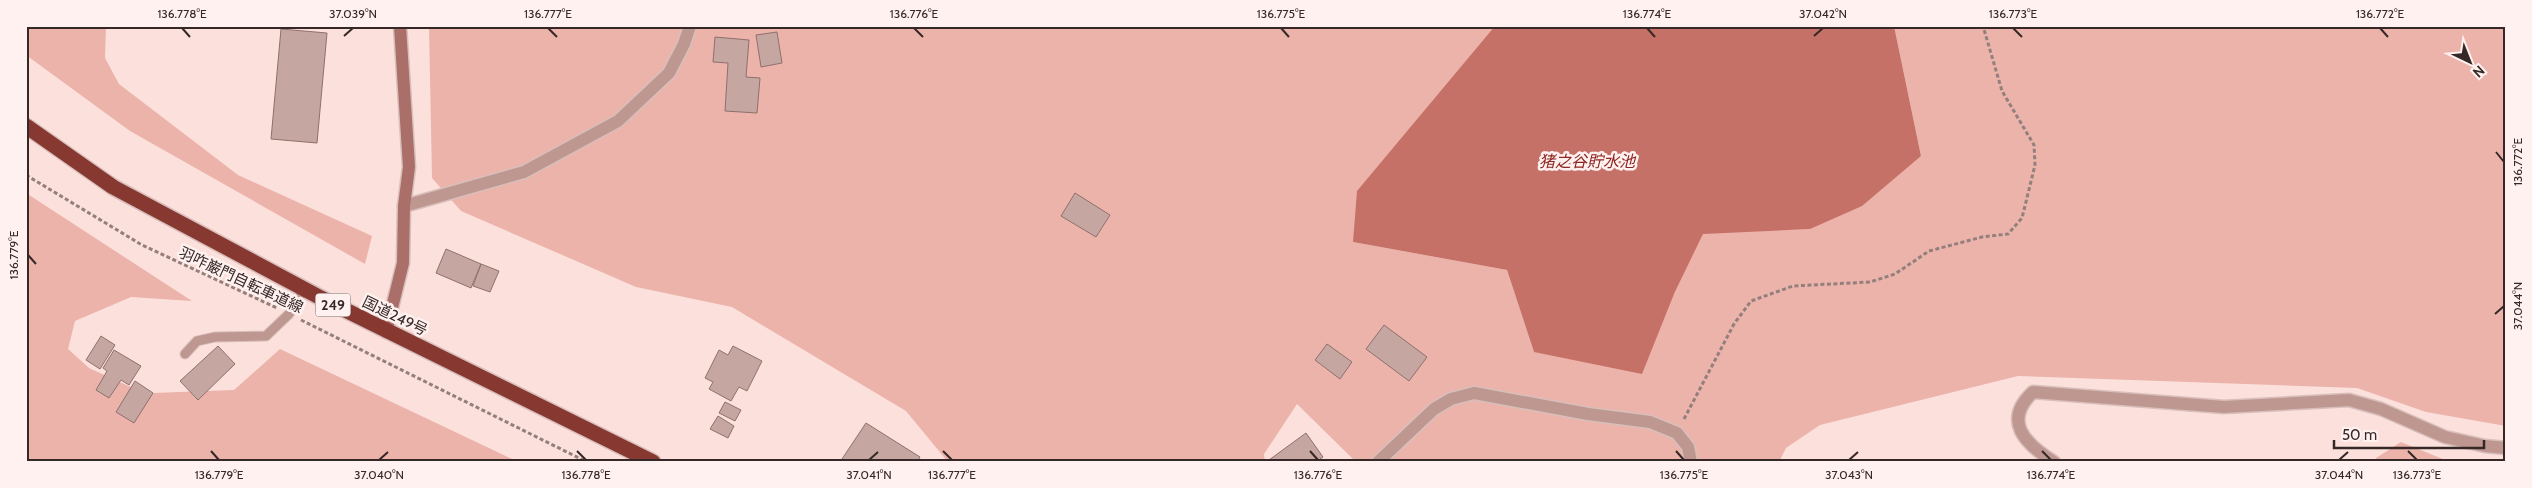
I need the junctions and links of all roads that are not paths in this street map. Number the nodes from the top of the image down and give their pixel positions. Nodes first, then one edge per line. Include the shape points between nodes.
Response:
1 (400, 26) edge
2 (690, 26) edge
3 (26, 126) edge
4 (404, 206) junction
5 (304, 289) junction
6 (386, 332) junction
7 (185, 354) dead end
8 (2506, 448) edge
9 (653, 462) edge
10 (1378, 462) edge
11 (1691, 462) edge
12 (2054, 462) edge

1 - 4 street via 408,167
2 - 4 street via 669,73 618,121 524,172
3 - 5 highway, 国道249号 / 249 via 113,187
4 - 6 street via 403,263
5 - 6 highway, 国道249号 / 249
5 - 7 lane via 289,314 266,336 215,337 197,341
6 - 9 highway, 国道249号 / 249
8 - 12 street via 2446,437 2381,409 2350,400 2224,406 2033,392 2022,402 2016,415 2020,430 2038,452
10 - 11 street via 1434,409 1451,399 1474,393 1650,422 1677,434 1688,447

